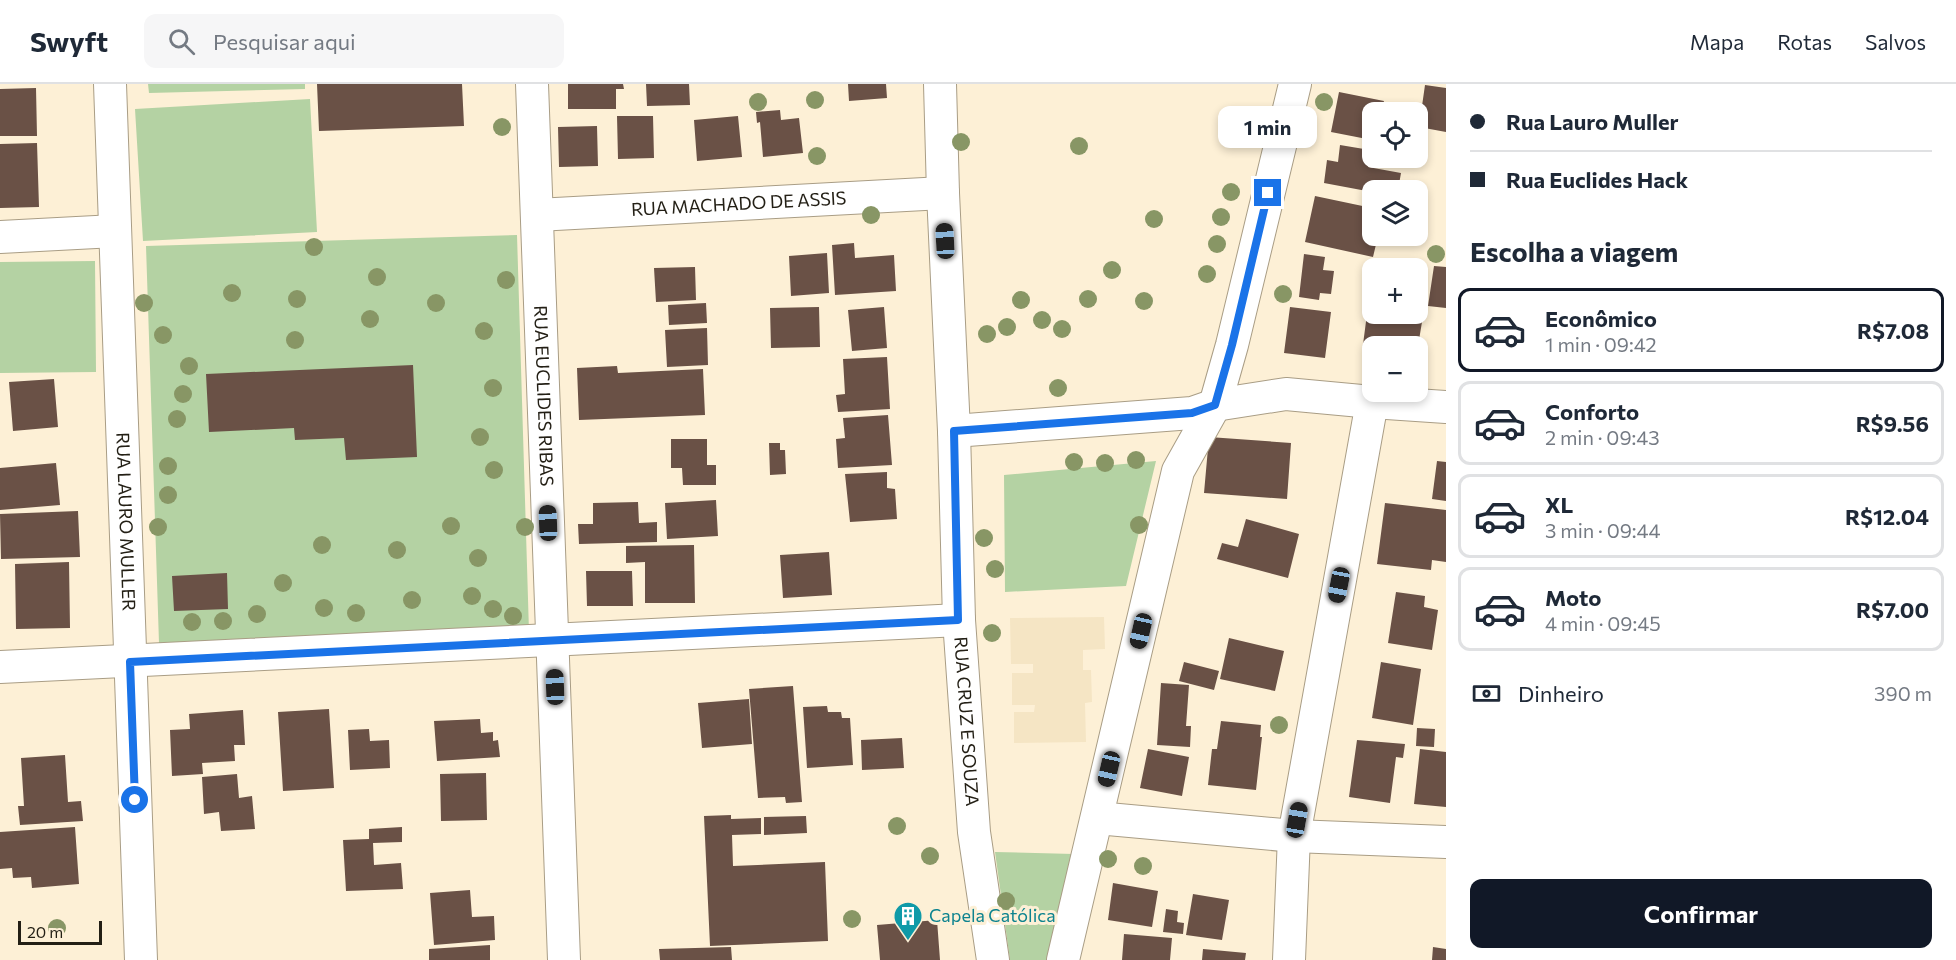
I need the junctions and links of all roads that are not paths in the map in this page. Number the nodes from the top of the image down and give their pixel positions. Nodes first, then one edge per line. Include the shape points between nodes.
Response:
1 (110, 84) edge
2 (532, 84) edge
3 (940, 84) edge
4 (1294, 84) edge
5 (943, 194) junction
6 (537, 215) junction
7 (115, 231) junction
8 (0, 237) edge
9 (1362, 401) edge
10 (1372, 402) joint
11 (1215, 405) junction
12 (1446, 407) edge
13 (954, 431) junction
14 (958, 620) junction
15 (553, 641) junction
16 (130, 662) junction
17 (0, 668) edge
18 (1097, 818) junction
19 (1294, 836) junction
20 (1446, 842) edge
21 (141, 960) edge
22 (564, 960) edge
23 (993, 960) edge
24 (1064, 960) edge
25 (1289, 960) edge

1 - 7 street, RUA LAURO MULLER
2 - 6 street, RUA EUCLIDES RIBAS
3 - 5 street, RUA CRUZ E SOUZA
4 - 11 street
5 - 6 street, RUA MACHADO DE ASSIS
5 - 13 street, RUA CRUZ E SOUZA
6 - 15 street, RUA EUCLIDES RIBAS
7 - 8 street
7 - 16 street, RUA LAURO MULLER
9 - 11 street via 1286,394
10 - 12 street
10 - 19 street
11 - 13 street via 1192,413
11 - 18 street via 1178,471
13 - 14 street, RUA CRUZ E SOUZA
14 - 15 street
14 - 23 street, RUA CRUZ E SOUZA via 974,832
15 - 16 street
15 - 22 street, RUA EUCLIDES RIBAS
16 - 17 street
16 - 21 street, RUA LAURO MULLER
18 - 19 street
18 - 24 street
19 - 20 street
19 - 25 street

